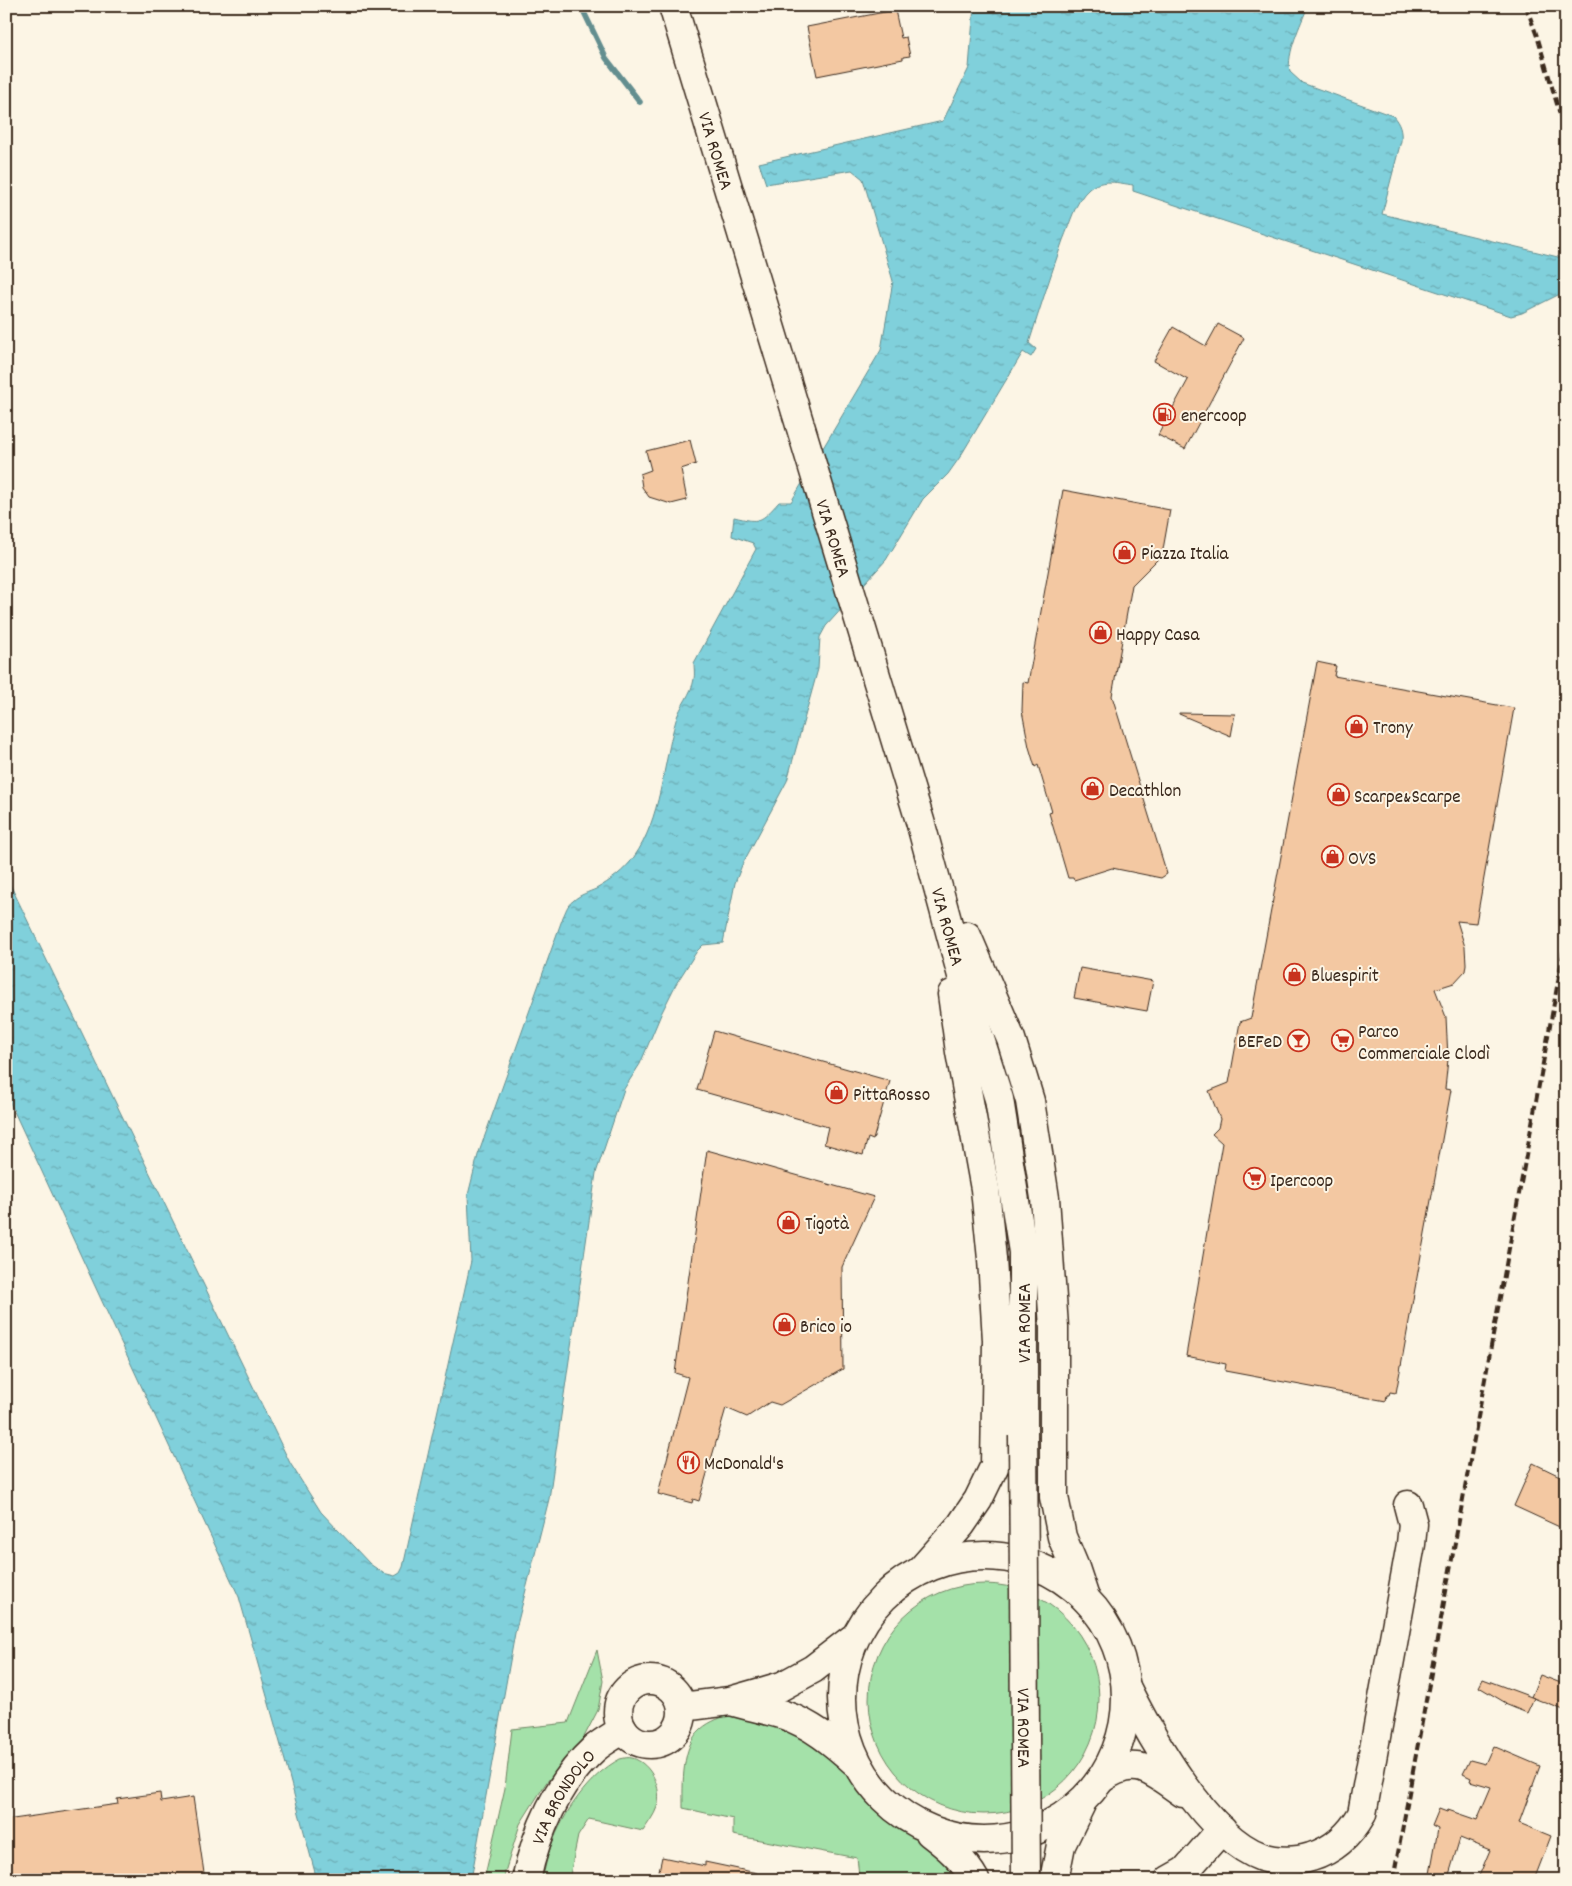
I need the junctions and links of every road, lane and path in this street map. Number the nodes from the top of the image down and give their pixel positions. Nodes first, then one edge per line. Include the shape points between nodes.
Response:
1 (673, 6) edge
2 (920, 821) junction
3 (1408, 1505) dead end
4 (921, 1570) junction
5 (1084, 1598) junction
6 (852, 1639) junction
7 (1126, 1687) junction
8 (730, 1701) junction
9 (682, 1707) junction
10 (623, 1729) junction
11 (858, 1765) junction
12 (1101, 1779) junction
13 (1083, 1801) junction
14 (1196, 1802) junction
15 (911, 1818) junction
16 (1222, 1829) junction
17 (526, 1880) edge
18 (975, 1880) edge
19 (1026, 1880) edge
20 (1054, 1880) edge
21 (1169, 1880) edge

1 - 2 main road, VIA ROMEA
2 - 4 main road via 923,890 954,1000 985,1189 997,1340 995,1465 961,1525
2 - 5 main road via 1011,1039 1030,1101 1045,1198 1052,1309 1054,1497 1062,1537
2 - 19 main road, VIA ROMEA, bridge via 999,1100 1023,1252
3 - 16 main road via 1412,1524 1411,1544 1362,1814 1353,1830 1321,1854 1287,1861 1260,1857
4 - 5 main road via 964,1558 1007,1558 1049,1572
4 - 6 main road via 889,1591
5 - 7 main road via 1105,1624 1116,1647
6 - 8 main road via 782,1686
6 - 11 main road via 844,1660 843,1721
7 - 12 main road via 1121,1735
7 - 14 main road via 1140,1717
8 - 9 main road
8 - 11 main road via 786,1716 811,1727
9 - 10 main road via 680,1724 669,1738 661,1742 636,1741
9 - 10 main road via 675,1692 660,1682 652,1680 635,1684 622,1696 619,1704 619,1722
10 - 17 main road, VIA BRONDOLO via 596,1747 578,1765 557,1797 537,1842
11 - 15 main road via 883,1796
12 - 13 main road
12 - 14 main road via 1114,1770 1132,1766 1148,1770
13 - 15 main road via 1052,1823 1017,1837 980,1841 943,1836
13 - 20 main road via 1061,1845
14 - 16 main road
15 - 18 main road via 948,1847
16 - 21 main road via 1185,1871

